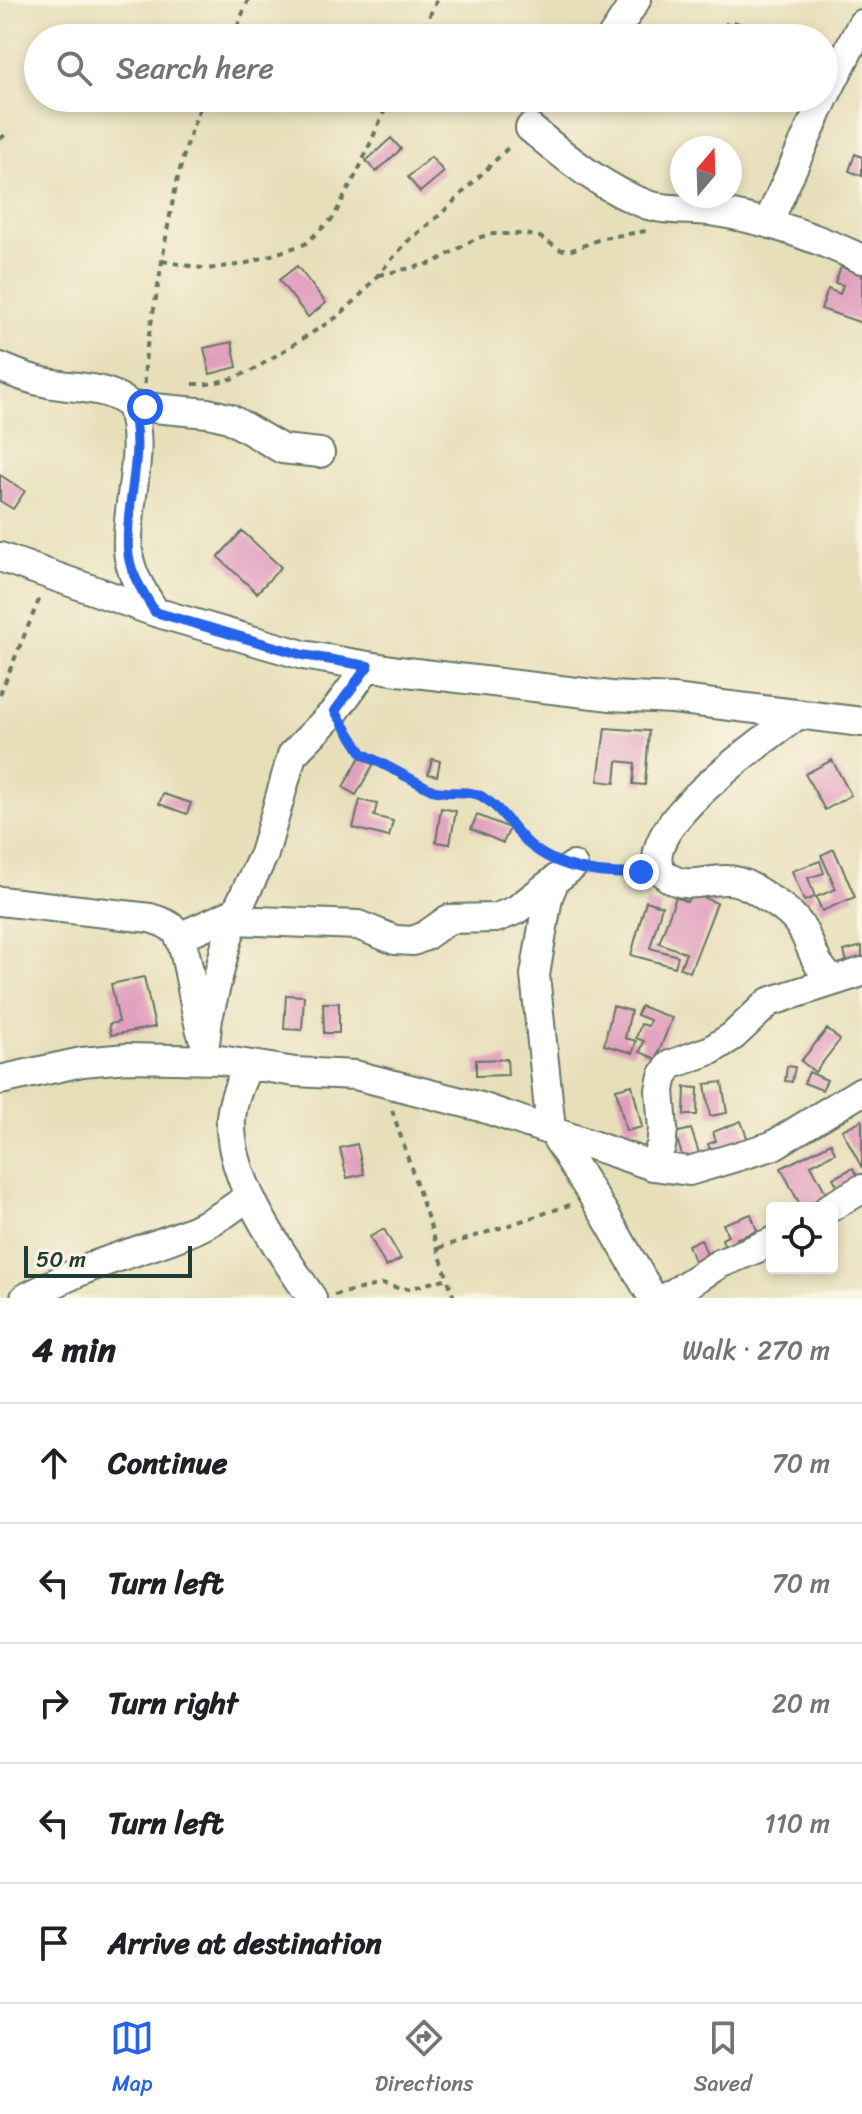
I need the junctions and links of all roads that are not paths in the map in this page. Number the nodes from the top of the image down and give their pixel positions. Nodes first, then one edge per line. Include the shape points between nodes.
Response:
1 (636, 0) edge
2 (620, 24) edge
3 (862, 24) edge
4 (838, 71) edge
5 (818, 112) edge
6 (530, 128) road end
7 (768, 223) junction
8 (862, 259) edge
9 (0, 367) edge
10 (145, 395) junction
11 (320, 453) dead end
12 (0, 557) edge
13 (155, 612) junction
14 (368, 666) junction
15 (796, 716) junction
16 (862, 722) edge
17 (0, 901) edge
18 (235, 916) junction
19 (179, 937) junction
20 (862, 972) edge
21 (833, 980) junction
22 (212, 1052) junction
23 (248, 1065) junction
24 (0, 1080) edge
25 (862, 1091) edge
26 (551, 1129) junction
27 (653, 1166) junction
28 (862, 1189) edge
29 (249, 1195) junction
30 (838, 1203) edge
31 (766, 1244) edge
32 (25, 1298) edge
33 (312, 1298) edge
34 (653, 1298) edge
35 (666, 1298) edge

1 - 2 street
3 - 4 street
5 - 7 street
6 - 7 street via 625,196 653,206
7 - 8 street
9 - 10 street via 50,383
10 - 11 street via 229,418 282,449
10 - 13 street via 136,421 128,549 136,581
12 - 13 street
13 - 14 street via 303,655
14 - 15 street
14 - 18 street via 335,711 292,755 264,854
15 - 16 street
15 - 21 street via 708,784 677,817 664,836 659,867 678,882 732,880 769,898 799,924 819,967
17 - 19 street via 150,918 166,923
18 - 19 street
18 - 22 street via 208,1018
18 - 26 street via 358,925 395,940 413,941 449,919 496,918 516,910 564,873 548,897 535,975
19 - 22 street via 195,1017
20 - 21 street
21 - 27 street via 769,1002 711,1050 670,1065 660,1090 663,1129
22 - 23 street
22 - 24 street via 82,1062
23 - 26 street via 355,1075
23 - 29 street via 231,1118
25 - 27 street via 808,1126 750,1154 689,1171
26 - 27 street
26 - 34 street
28 - 30 street
29 - 32 street via 229,1213 180,1237 82,1270
29 - 33 street
31 - 35 street via 719,1264

